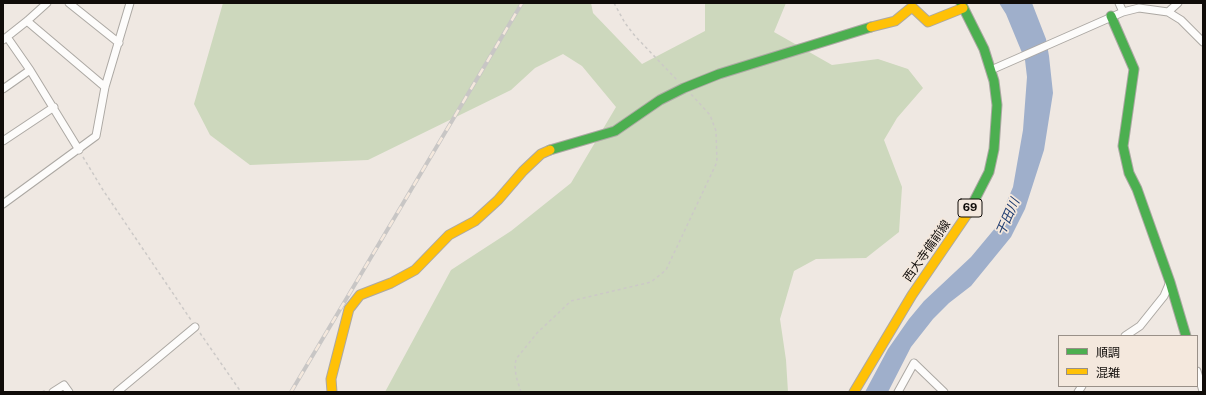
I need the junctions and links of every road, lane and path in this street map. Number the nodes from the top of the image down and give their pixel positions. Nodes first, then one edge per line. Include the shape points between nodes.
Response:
1 (47, 3) edge
2 (69, 3) edge
3 (130, 3) edge
4 (614, 3) edge
5 (1119, 3) edge
6 (1178, 3) edge
7 (912, 5) edge
8 (962, 6) edge
9 (1123, 12) junction
10 (1168, 12) junction
11 (1111, 16) junction
12 (27, 21) junction
13 (5, 39) edge
14 (1203, 42) edge
15 (119, 43) junction
16 (30, 70) junction
17 (991, 70) junction
18 (106, 86) junction
19 (684, 88) junction
20 (3, 89) edge
21 (54, 107) junction
22 (3, 141) edge
23 (79, 150) junction
24 (3, 204) edge
25 (1170, 282) junction
26 (195, 327) junction
27 (1126, 335) edge
28 (1186, 335) edge
29 (1198, 374) edge
30 (1203, 391) edge
31 (53, 392) edge
32 (69, 392) edge
33 (117, 392) edge
34 (241, 392) edge
35 (332, 392) edge
36 (521, 392) edge
37 (854, 392) edge
38 (898, 392) edge
39 (944, 392) edge

1 - 12 street
2 - 15 street
3 - 15 street
4 - 19 path via 635,36
5 - 9 street
6 - 10 street
7 - 8 street via 928,22
7 - 19 street via 895,21 719,74
8 - 17 street, 西大寺備前線 / 69 via 984,49
9 - 10 street via 1139,8
9 - 11 street
10 - 14 street via 1182,20
11 - 17 street
11 - 25 street via 1134,69 1123,146 1129,173
12 - 13 street
12 - 18 street
13 - 16 street
15 - 18 street
16 - 20 street
16 - 21 street
17 - 37 street, 西大寺備前線 / 69 via 997,105 994,149 989,172 965,218 912,295
18 - 23 street via 96,136
19 - 35 street via 660,100 615,131 541,154 498,200 475,221 449,235 415,270 360,295 349,309 331,379
19 - 36 path via 710,115 716,131 717,162 666,270 651,282 571,301 537,333 516,358 516,376
21 - 22 street
21 - 23 street
23 - 24 street
23 - 26 path
25 - 27 street via 1164,296 1140,326
25 - 28 street
26 - 33 street
26 - 34 path
29 - 30 street
31 - 32 street via 64,385
38 - 39 street via 914,363

